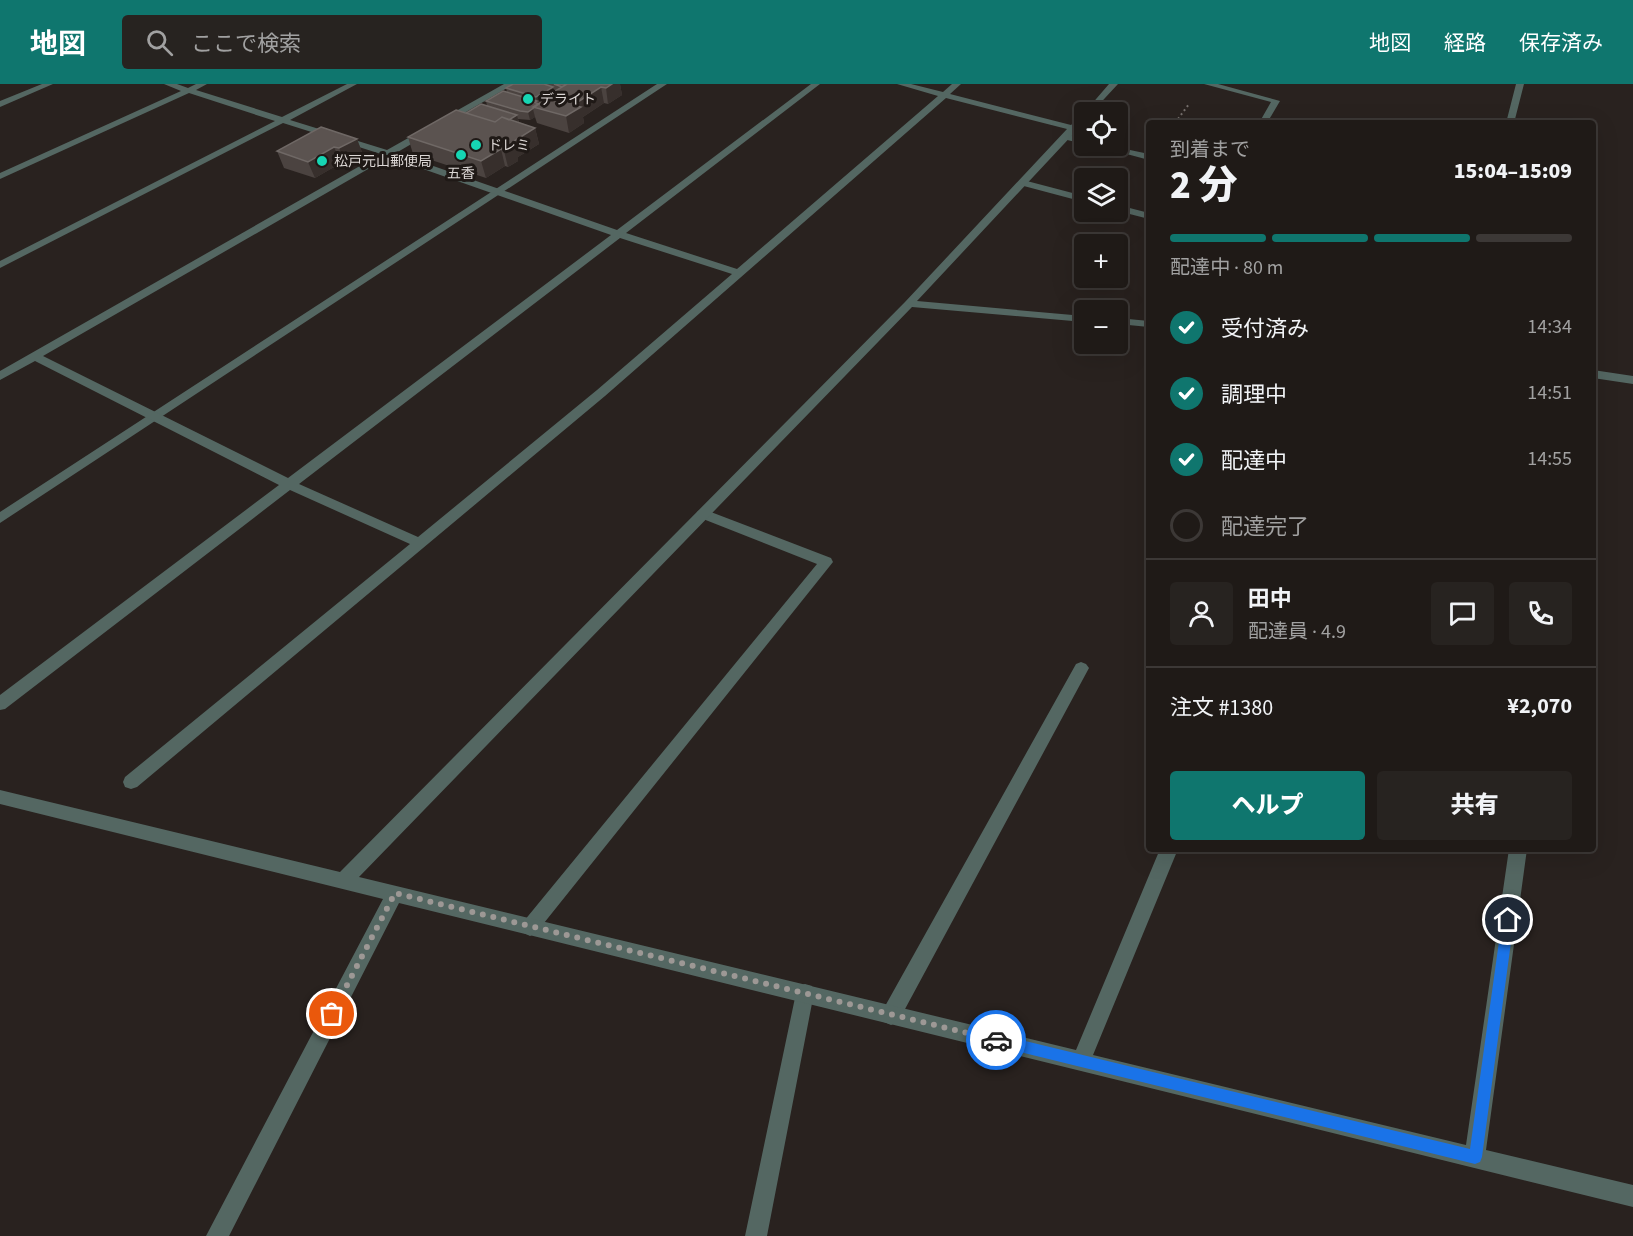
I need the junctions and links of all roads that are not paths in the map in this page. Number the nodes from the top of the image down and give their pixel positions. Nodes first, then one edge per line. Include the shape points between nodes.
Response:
1 (49, 84) edge
2 (168, 84) edge
3 (203, 84) edge
4 (353, 84) edge
5 (510, 84) edge
6 (663, 84) edge
7 (816, 84) edge
8 (901, 84) edge
9 (957, 84) edge
10 (1114, 84) edge
11 (1208, 84) edge
12 (1520, 84) edge
13 (188, 91) junction
14 (945, 95) junction
15 (1097, 102) edge
16 (0, 104) edge
17 (282, 120) junction
18 (1265, 120) edge
19 (1511, 120) edge
20 (1074, 128) joint
21 (1066, 137) junction
22 (1074, 139) edge
23 (1128, 152) edge
24 (389, 154) junction
25 (1146, 156) edge
26 (0, 176) edge
27 (1023, 183) junction
28 (499, 191) junction
29 (1074, 196) edge
30 (1128, 211) edge
31 (1146, 215) edge
32 (619, 234) junction
33 (0, 265) edge
34 (739, 273) junction
35 (909, 304) junction
36 (1074, 318) edge
37 (1128, 322) edge
38 (1146, 324) edge
39 (34, 356) junction
40 (1596, 374) edge
41 (0, 376) edge
42 (1633, 380) edge
43 (154, 416) junction
44 (288, 484) junction
45 (703, 513) junction
46 (0, 518) edge
47 (418, 542) junction
48 (1081, 668) dead end
49 (0, 704) edge
50 (131, 782) dead end
51 (0, 797) edge
52 (1168, 852) edge
53 (1518, 852) edge
54 (343, 881) junction
55 (395, 893) junction
56 (530, 927) junction
57 (805, 993) junction
58 (891, 1014) junction
59 (1081, 1061) junction
60 (1475, 1157) junction
61 (1633, 1196) edge
62 (217, 1236) edge
63 (756, 1236) edge

1 - 16 street
2 - 13 street
3 - 13 street
4 - 17 street
5 - 24 street
6 - 28 street
7 - 32 street
8 - 14 street
9 - 14 street
10 - 15 street
11 - 18 street via 1275,101
12 - 19 street
13 - 17 street
13 - 26 street
14 - 20 street
14 - 34 street
17 - 24 street
17 - 33 street
20 - 21 street
21 - 22 street
21 - 27 street
23 - 25 street
24 - 28 street
24 - 39 street
27 - 29 street
27 - 35 street
28 - 32 street
28 - 43 street
30 - 31 street
32 - 34 street
32 - 44 street
34 - 47 street via 601,393
35 - 36 street
35 - 45 street
37 - 38 street
39 - 41 street
39 - 43 street
40 - 42 street
43 - 44 street
43 - 46 street
44 - 47 street
44 - 49 street
45 - 54 street
45 - 56 street via 826,562
47 - 50 street
48 - 58 street
51 - 54 street
52 - 59 street
53 - 60 street
54 - 55 street
55 - 56 street
55 - 62 street
56 - 57 street
57 - 58 street
57 - 63 street
58 - 59 street
59 - 60 street
60 - 61 street

